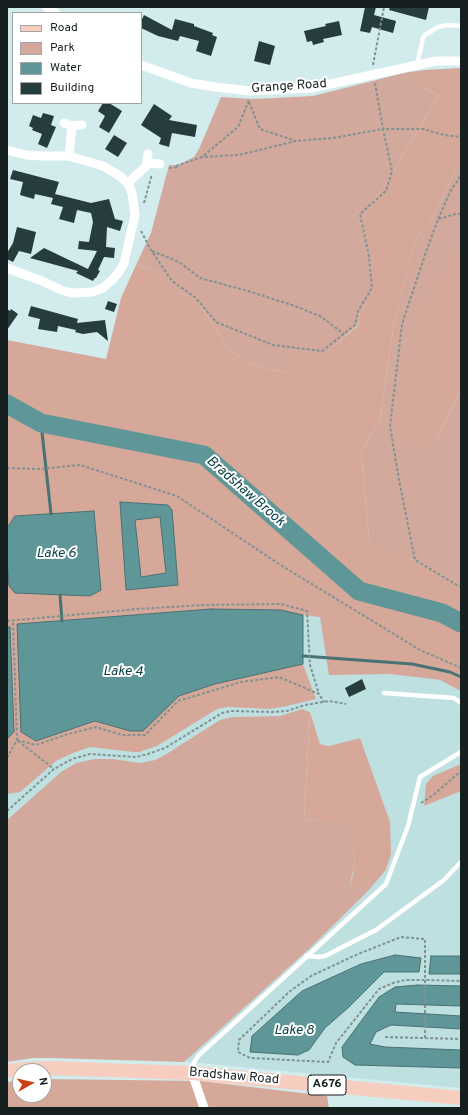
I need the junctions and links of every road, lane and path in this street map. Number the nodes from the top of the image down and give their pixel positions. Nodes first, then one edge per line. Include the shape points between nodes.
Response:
1 (384, 7) edge
2 (461, 26) edge
3 (461, 61) edge
4 (417, 65) junction
5 (142, 66) edge
6 (374, 75) junction
7 (250, 91) junction
8 (249, 102) junction
9 (73, 124) dead end
10 (383, 129) junction
11 (461, 137) edge
12 (296, 141) junction
13 (7, 150) edge
14 (69, 156) junction
15 (202, 157) junction
16 (155, 164) junction
17 (178, 166) junction
18 (461, 174) edge
19 (128, 183) junction
20 (144, 204) dead end
21 (461, 214) edge
22 (438, 219) junction
23 (140, 230) dead end
24 (151, 250) junction
25 (7, 268) edge
26 (344, 334) junction
27 (7, 468) edge
28 (461, 586) edge
29 (7, 621) edge
30 (13, 621) junction
31 (461, 668) edge
32 (384, 693) dead end
33 (319, 694) junction
34 (324, 702) junction
35 (461, 703) edge
36 (346, 704) dead end
37 (17, 740) junction
38 (461, 752) edge
39 (7, 758) edge
40 (54, 769) junction
41 (461, 772) edge
42 (412, 808) junction
43 (7, 811) edge
44 (461, 862) edge
45 (306, 956) junction
46 (425, 980) junction
47 (461, 981) edge
48 (386, 1037) dead end
49 (425, 1038) junction
50 (461, 1039) edge
51 (7, 1072) edge
52 (192, 1073) junction
53 (461, 1098) edge
54 (204, 1108) edge

1 - 6 path via 373,63
2 - 4 lane via 438,27 425,35 422,38
3 - 4 street, Grange Road via 436,61
4 - 6 street, Grange Road
5 - 7 street, Grange Road via 191,83
6 - 7 street, Grange Road via 312,88
6 - 10 path
7 - 8 path
8 - 12 path via 260,129
8 - 15 path via 238,128
9 - 14 street
10 - 11 path via 423,129
10 - 12 path via 333,138
10 - 26 path via 392,171 386,191 360,214 369,256 372,288 358,311 355,325
12 - 15 path via 239,155
13 - 14 street via 26,155
14 - 19 street via 103,166
15 - 17 path
16 - 17 path
16 - 17 path
16 - 19 street
16 - 20 path
18 - 22 path
19 - 25 street via 134,205 134,225 120,272 103,288 92,292 72,293
21 - 22 path
22 - 28 path via 402,324 390,426 414,560
23 - 24 path
24 - 26 path via 179,262 200,278 320,316
24 - 26 path via 172,281 196,298 216,322 273,345 322,351
27 - 31 path via 39,469 80,465 177,496 279,564 420,650
29 - 30 path
30 - 33 path via 204,605 281,604 307,611 310,665
30 - 37 path
32 - 35 lane via 454,698
33 - 34 path
33 - 37 path via 279,677 241,682 178,701 145,735 122,735 96,727 36,745
34 - 36 path
34 - 40 path via 287,711 222,713 165,748 148,754 136,757 90,754 72,759
37 - 39 path
37 - 40 path
38 - 42 lane via 420,777
40 - 43 path
41 - 42 path via 432,796
42 - 45 lane via 408,826 386,884
44 - 45 lane via 444,880 376,930 325,956
45 - 52 lane via 198,1056 192,1066
46 - 46 path via 405,980 379,990 336,1043 328,1062 250,1058 238,1052 239,1040 289,992 311,976 401,937 425,939
46 - 47 path
46 - 49 path
48 - 49 path
49 - 50 path
51 - 52 main road, Bradshaw Road / A676 via 47,1068
52 - 53 main road, Bradshaw Road / A676
52 - 54 street

